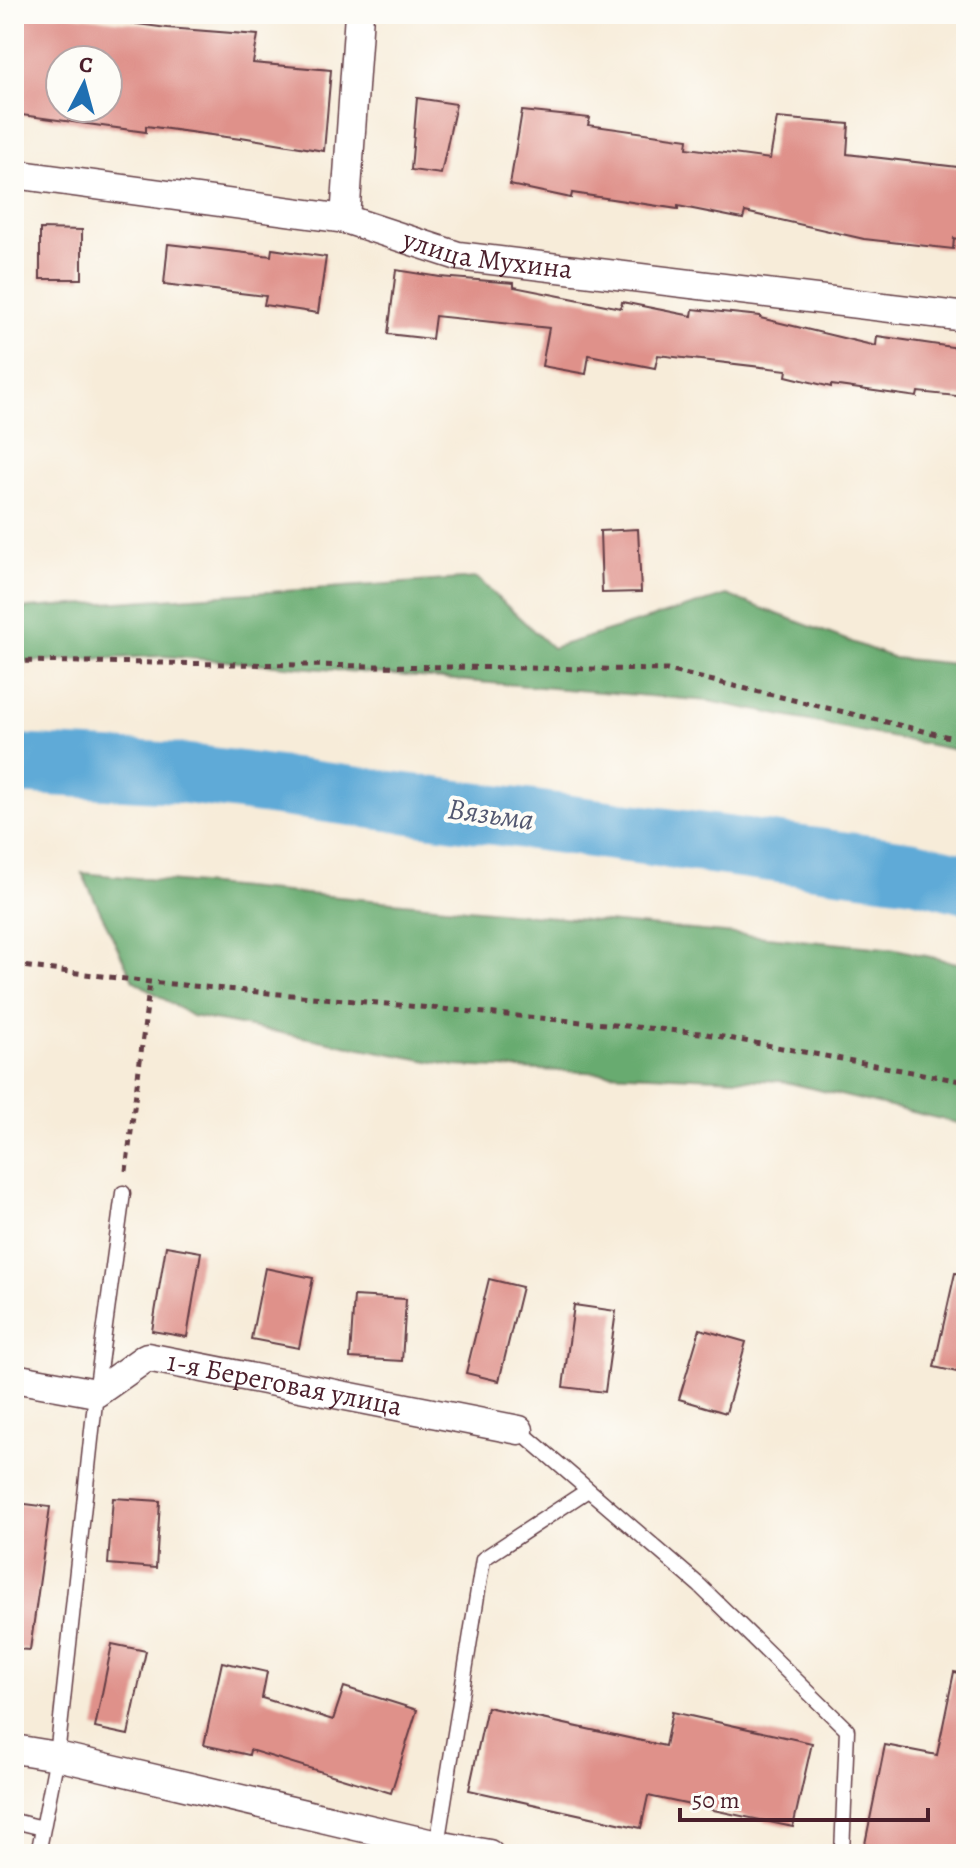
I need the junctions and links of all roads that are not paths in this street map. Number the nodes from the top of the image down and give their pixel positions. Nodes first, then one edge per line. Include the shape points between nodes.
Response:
1 (359, 14) edge
2 (14, 174) edge
3 (345, 219) junction
4 (966, 317) edge
5 (123, 1193) road end
6 (14, 1378) edge
7 (96, 1393) junction
8 (519, 1430) joint
9 (588, 1490) junction
10 (14, 1749) edge
11 (57, 1756) junction
12 (14, 1821) edge
13 (43, 1828) junction
14 (437, 1845) junction
15 (38, 1854) edge
16 (489, 1854) edge
17 (842, 1854) edge

1 - 3 street
2 - 3 street, улица Мухина
3 - 4 street, улица Мухина via 458,256
5 - 7 lane
6 - 7 street
7 - 8 street, 1-я Береговая улица via 147,1357
7 - 11 lane
8 - 9 lane
9 - 14 lane via 483,1559
9 - 17 lane via 699,1585 847,1730
10 - 11 street
11 - 13 lane
11 - 14 street
12 - 13 lane
13 - 15 lane
14 - 16 street

